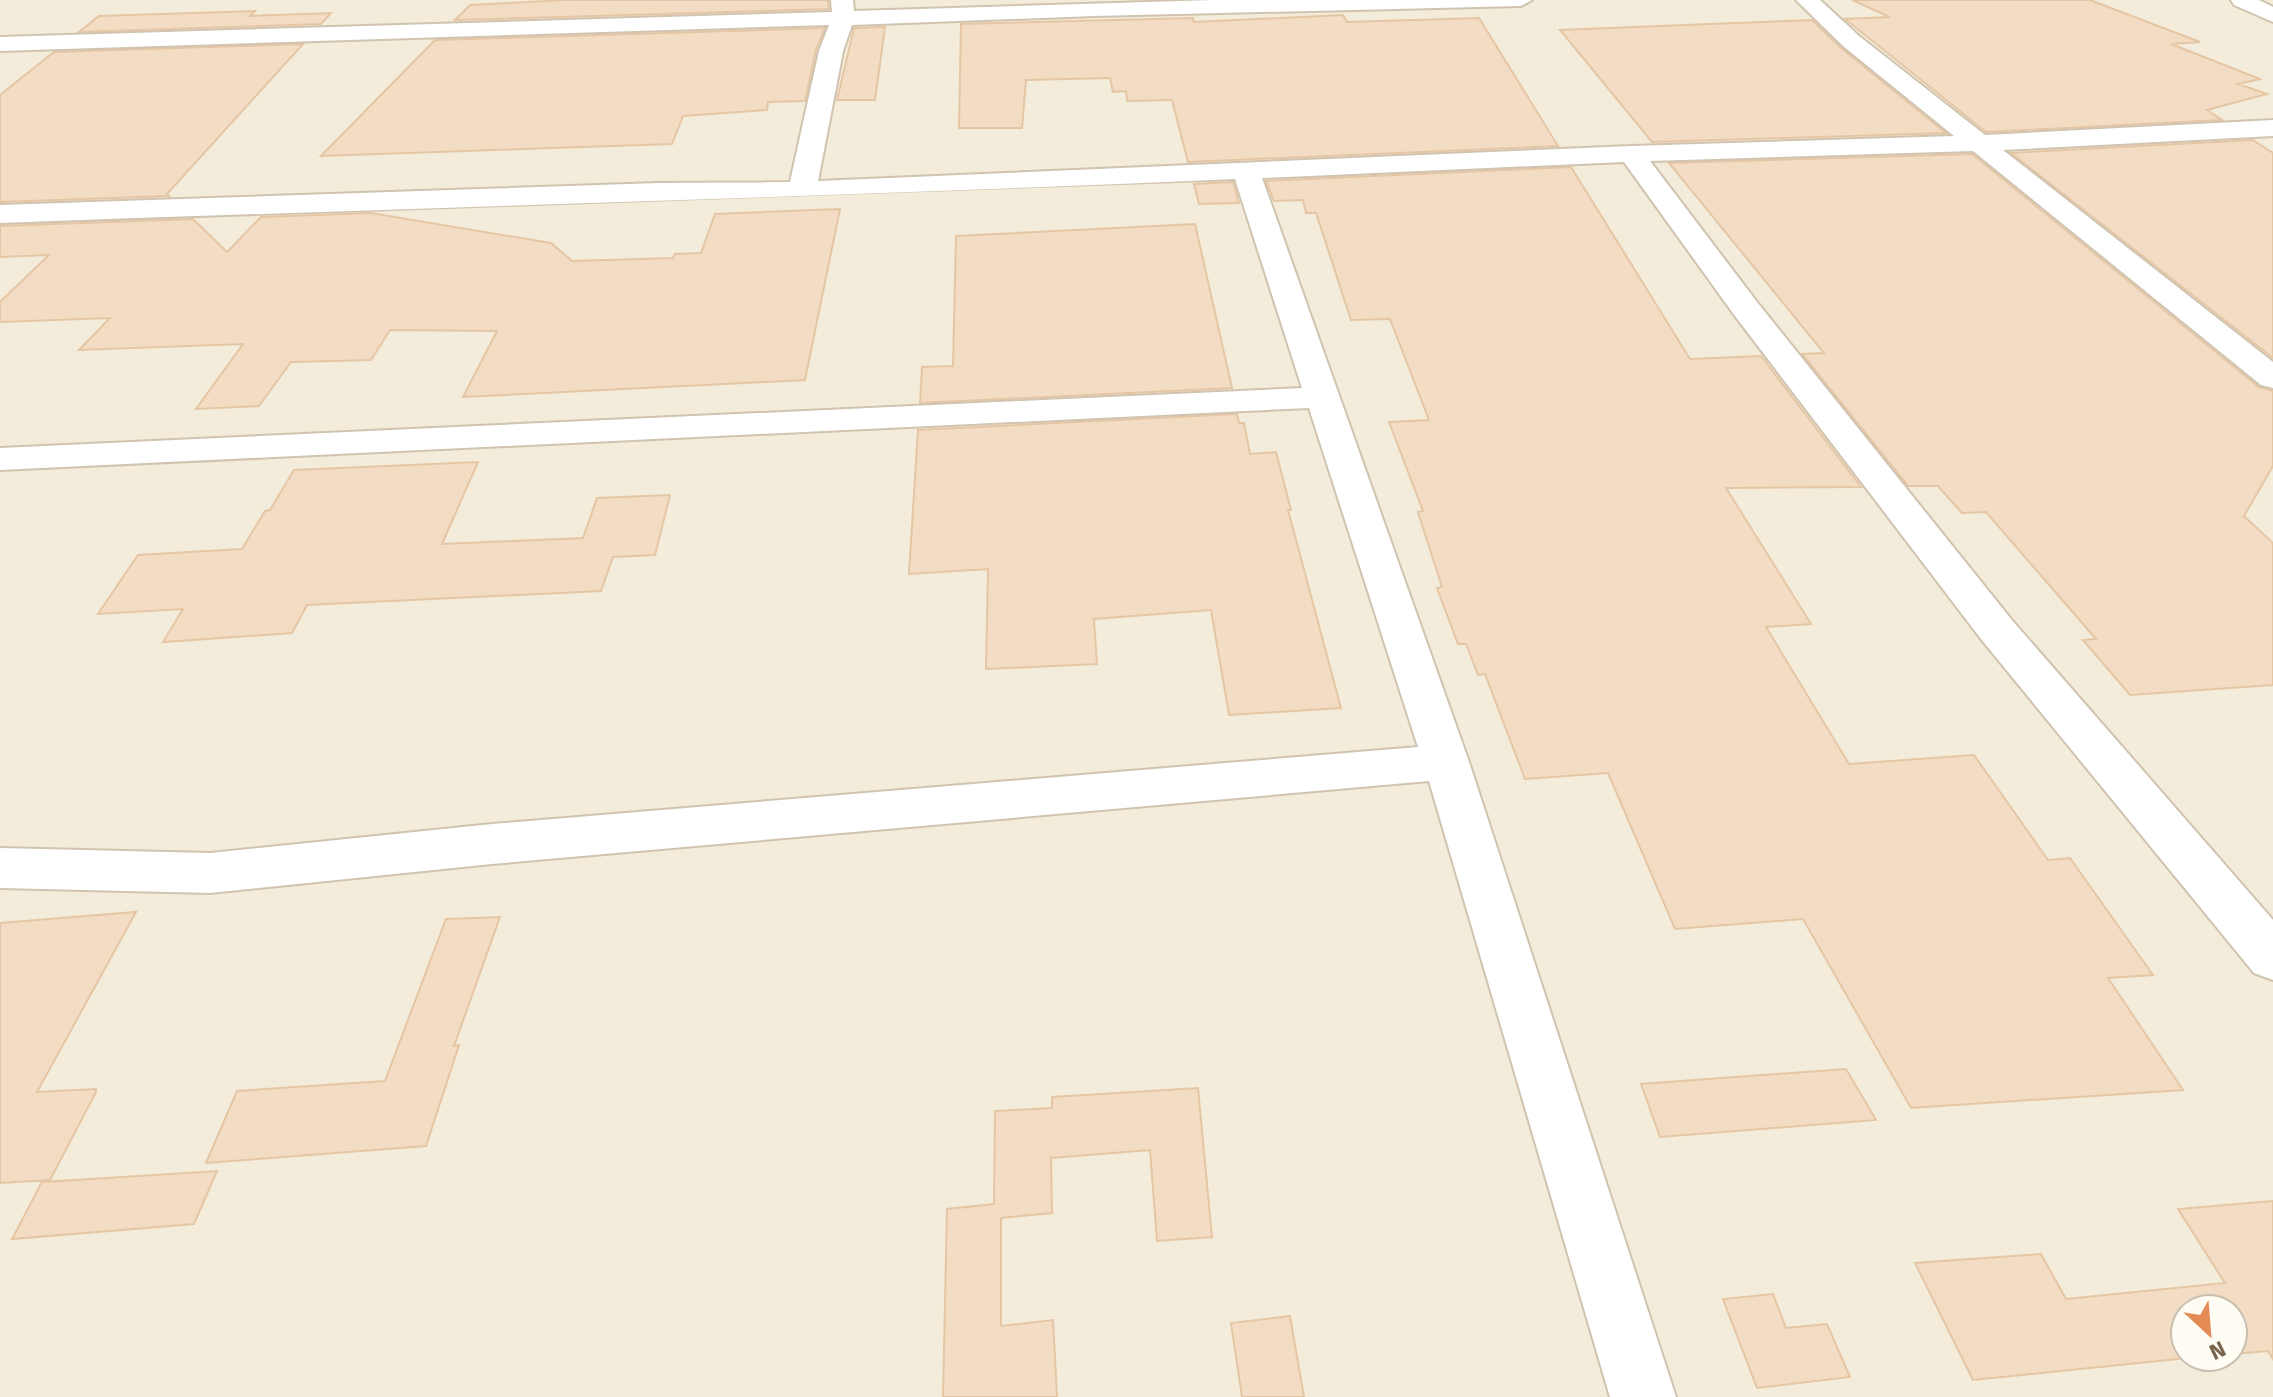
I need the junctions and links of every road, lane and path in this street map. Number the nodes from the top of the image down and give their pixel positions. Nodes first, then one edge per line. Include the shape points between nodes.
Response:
1 (1521, 0) edge
2 (1807, 0) edge
3 (2242, 0) edge
4 (842, 9) edge
5 (2273, 15) edge
6 (0, 44) edge
7 (2273, 128) edge
8 (1978, 143) junction
9 (1631, 154) junction
10 (1246, 171) junction
11 (802, 190) junction
12 (0, 214) edge
13 (2273, 378) edge
14 (1321, 397) junction
15 (0, 459) edge
16 (1446, 762) junction
17 (0, 868) edge
18 (2273, 957) edge
19 (1643, 1397) edge

1 - 4 street
2 - 8 street
3 - 5 street
4 - 6 street
4 - 11 street
7 - 8 street
8 - 9 street
8 - 13 street
9 - 10 street
9 - 18 street via 1996,629
10 - 11 street
10 - 14 street
11 - 12 street
14 - 15 street
14 - 16 street
16 - 17 street via 210,873
16 - 19 street

